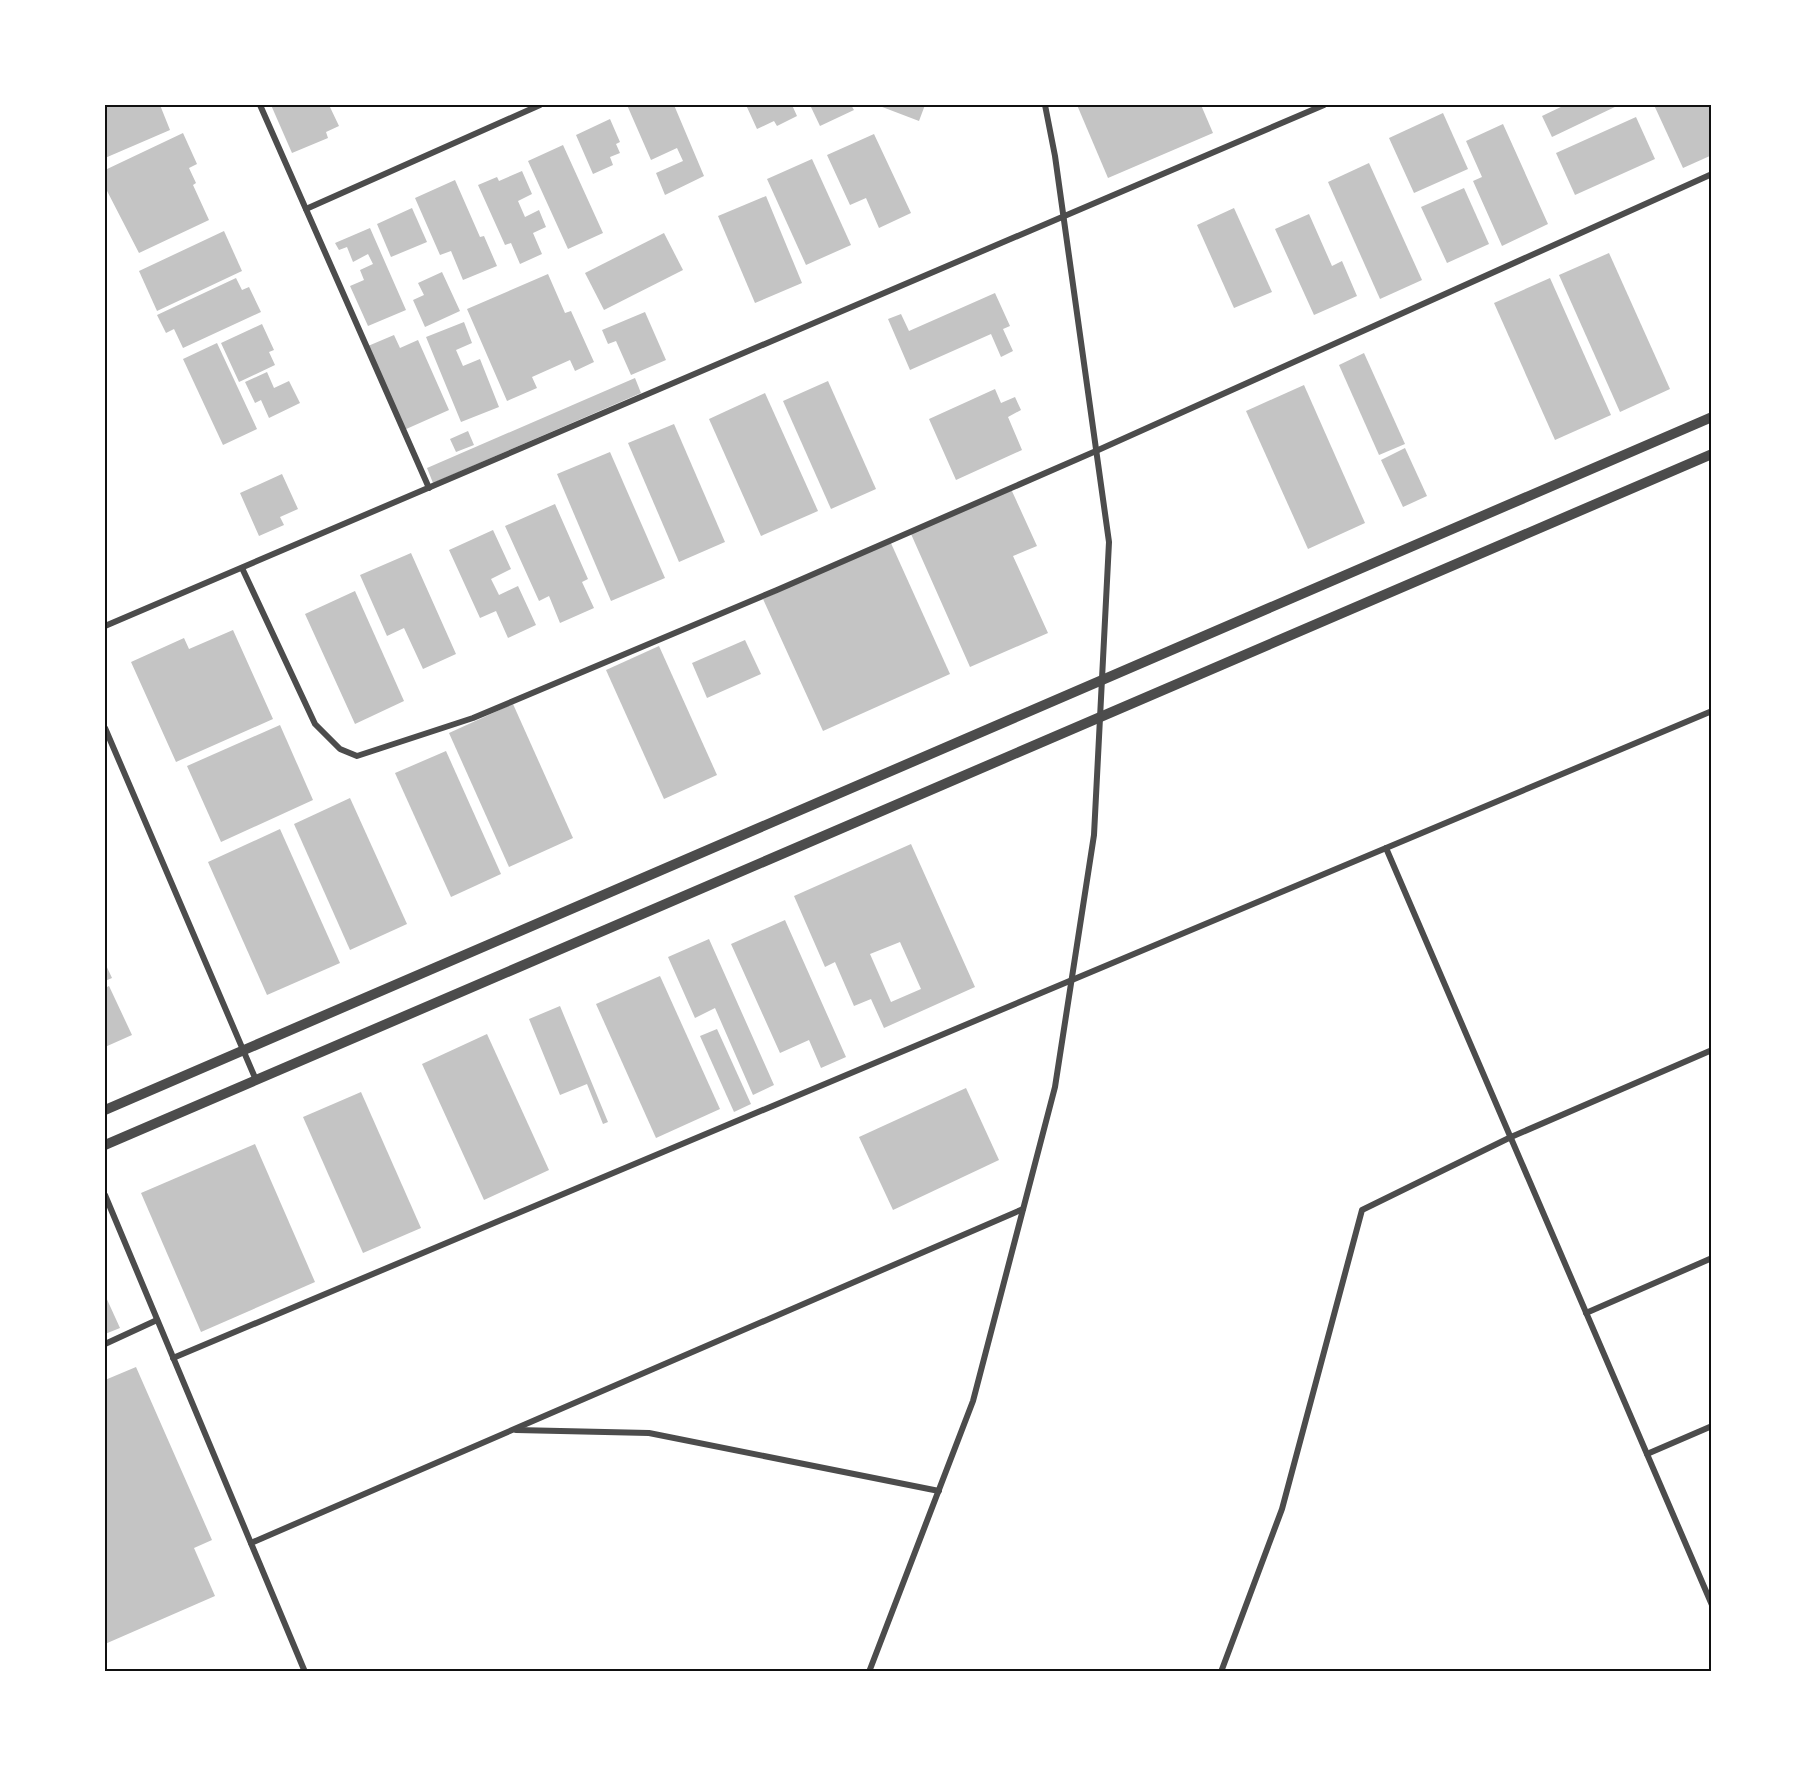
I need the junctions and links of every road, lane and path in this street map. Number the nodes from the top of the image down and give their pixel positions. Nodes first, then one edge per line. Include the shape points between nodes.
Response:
1 (260, 105) edge
2 (540, 105) edge
3 (1045, 105) edge
4 (1324, 105) edge
5 (1712, 174) edge
6 (306, 209) junction
7 (1063, 217) junction
8 (1712, 417) edge
9 (1096, 451) junction
10 (1712, 454) edge
11 (429, 488) junction
12 (242, 568) junction
13 (105, 626) edge
14 (1102, 680) junction
15 (1712, 711) edge
16 (1100, 718) junction
17 (105, 728) edge
18 (1386, 848) junction
19 (1071, 980) junction
20 (243, 1049) junction
21 (1712, 1050) edge
22 (256, 1080) junction
23 (105, 1110) edge
24 (1511, 1137) junction
25 (105, 1145) edge
26 (105, 1195) edge
27 (1023, 1209) junction
28 (1712, 1258) edge
29 (1586, 1313) junction
30 (157, 1320) junction
31 (105, 1344) edge
32 (173, 1358) junction
33 (1712, 1426) edge
34 (512, 1430) junction
35 (1647, 1454) junction
36 (939, 1491) junction
37 (251, 1543) junction
38 (1712, 1605) edge
39 (305, 1672) edge
40 (869, 1672) edge
41 (1221, 1672) edge

1 - 6 street
2 - 6 street
3 - 7 street
4 - 7 street
5 - 9 street
6 - 11 street
7 - 9 street
7 - 11 street
8 - 14 street
9 - 12 street via 473,718 357,756 340,749 315,724
9 - 14 street via 1109,542
10 - 16 street
11 - 12 street
12 - 13 street
14 - 16 street
14 - 20 street
15 - 18 street
16 - 19 street via 1094,835
16 - 22 street
17 - 20 street
18 - 19 street
18 - 24 street
19 - 27 street via 1055,1087
19 - 32 street
20 - 22 street
20 - 23 street
21 - 24 street
22 - 25 street
24 - 29 street
24 - 41 street via 1362,1210 1282,1509
26 - 30 street
27 - 34 street
27 - 36 street via 973,1401
28 - 29 street
29 - 35 street
30 - 31 street
30 - 32 street
32 - 37 street
33 - 35 street
34 - 36 street via 649,1433
34 - 37 street
35 - 38 street
36 - 40 street
37 - 39 street

